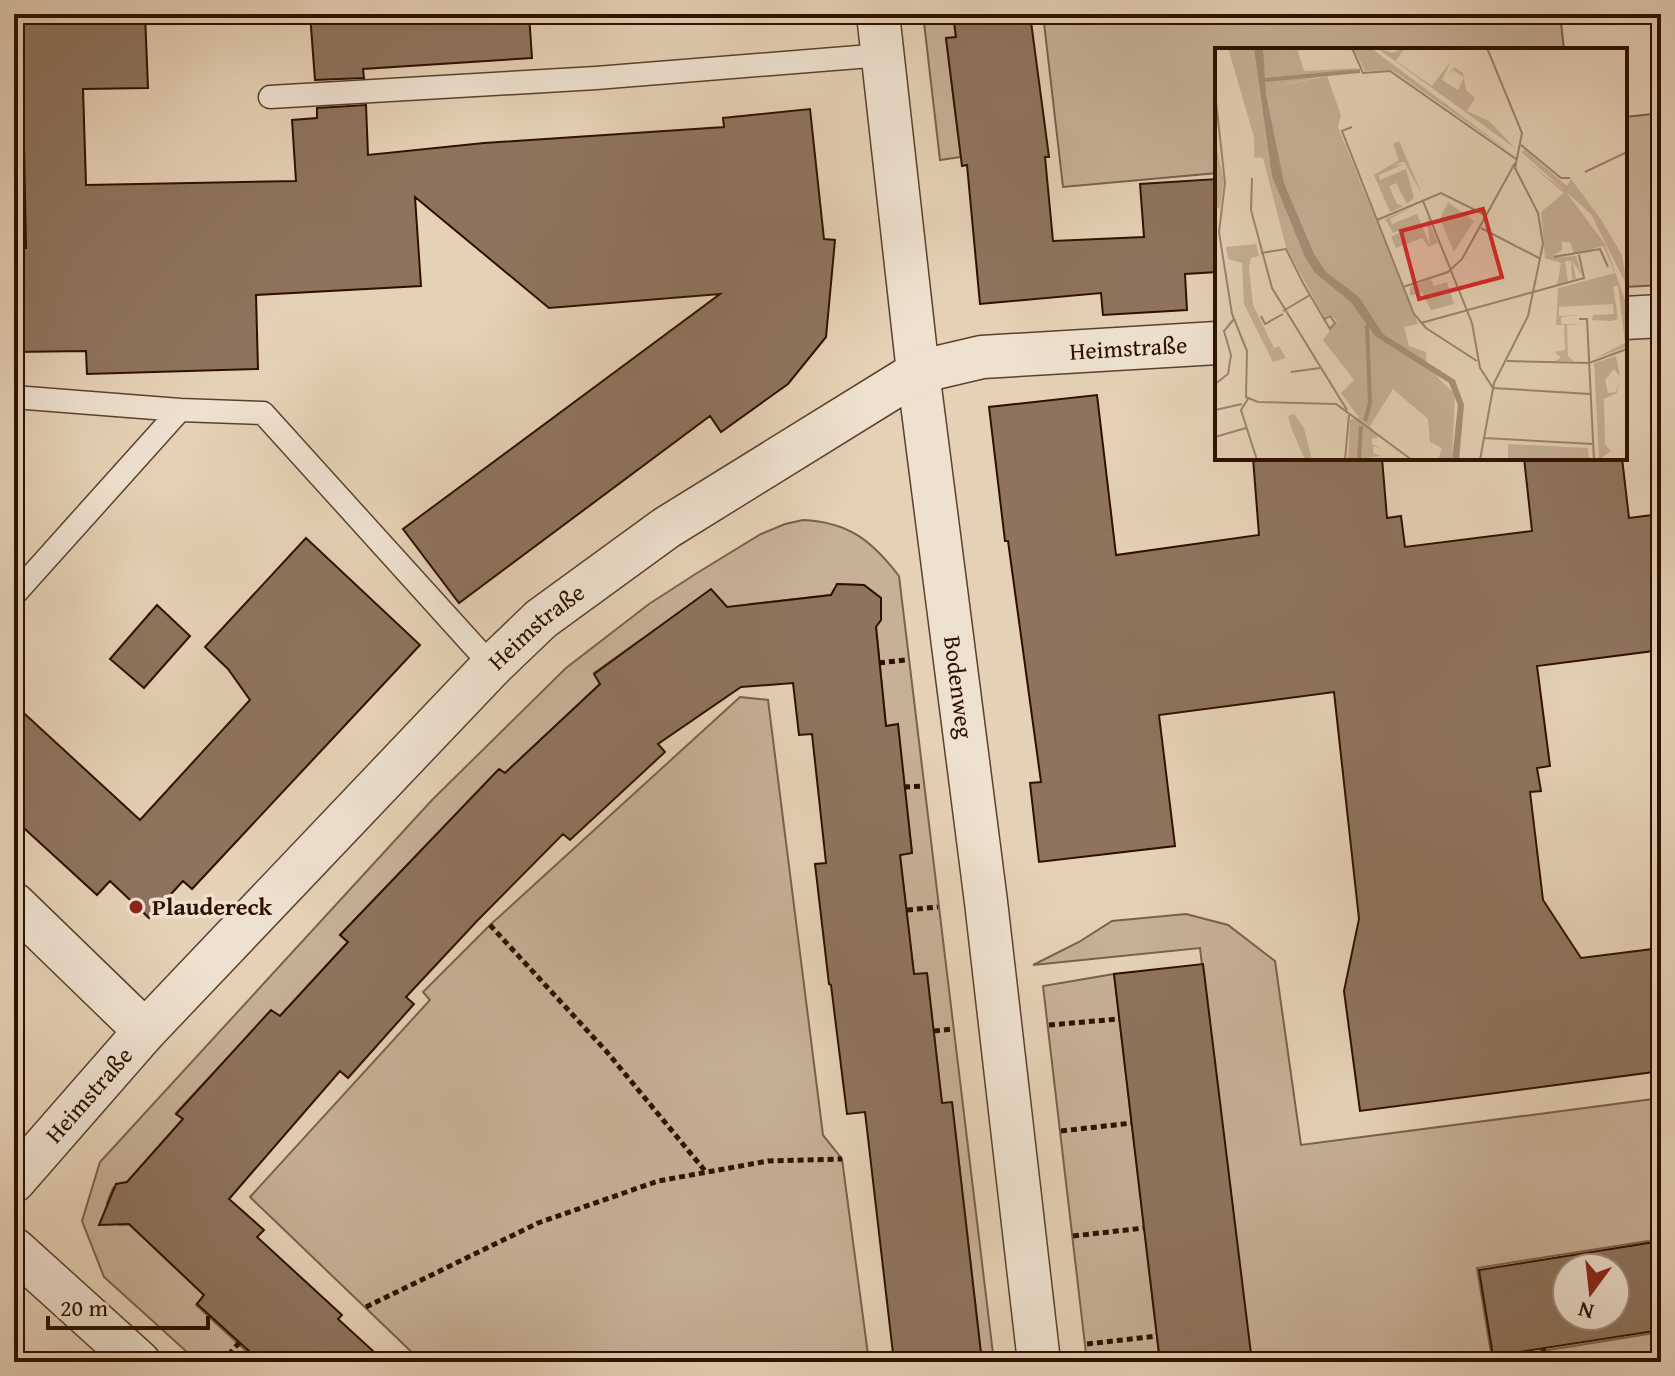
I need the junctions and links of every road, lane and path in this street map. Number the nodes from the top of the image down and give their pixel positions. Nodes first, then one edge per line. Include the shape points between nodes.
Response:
1 (878, 14) edge
2 (883, 55) junction
3 (270, 97) dead end
4 (1661, 316) edge
5 (1627, 318) edge
6 (1215, 343) edge
7 (918, 372) junction
8 (14, 397) edge
9 (180, 410) junction
10 (14, 595) edge
11 (492, 666) junction
12 (14, 904) edge
13 (490, 925) dead end
14 (1119, 1019) dead end
15 (1000, 1030) junction
16 (145, 1031) junction
17 (1132, 1123) dead end
18 (1013, 1137) junction
19 (842, 1159) dead end
20 (706, 1172) junction
21 (14, 1181) edge
22 (1144, 1228) dead end
23 (1025, 1242) junction
24 (14, 1249) edge
25 (366, 1307) dead end
26 (1157, 1336) dead end
27 (239, 1343) dead end
28 (1543, 1348) dead end
29 (1038, 1356) edge
30 (139, 1362) edge
31 (222, 1362) edge
32 (1545, 1362) edge

1 - 2 street, Bodenweg
2 - 3 lane
2 - 7 street, Bodenweg
4 - 5 street
6 - 7 street, Heimstraße via 982,357
7 - 11 street, Heimstraße via 666,528 541,619
7 - 15 street, Bodenweg
8 - 9 lane
9 - 10 lane
9 - 11 lane via 263,413
11 - 16 street, Heimstraße
12 - 16 street
13 - 20 path via 607,1052
14 - 15 path
15 - 18 street, Bodenweg
16 - 21 street, Heimstraße
17 - 18 path
18 - 23 street, Bodenweg
19 - 20 path via 768,1161
20 - 25 path via 658,1181 538,1223
22 - 23 path
23 - 29 street, Bodenweg
24 - 30 street
26 - 29 path
27 - 31 path
28 - 32 path

